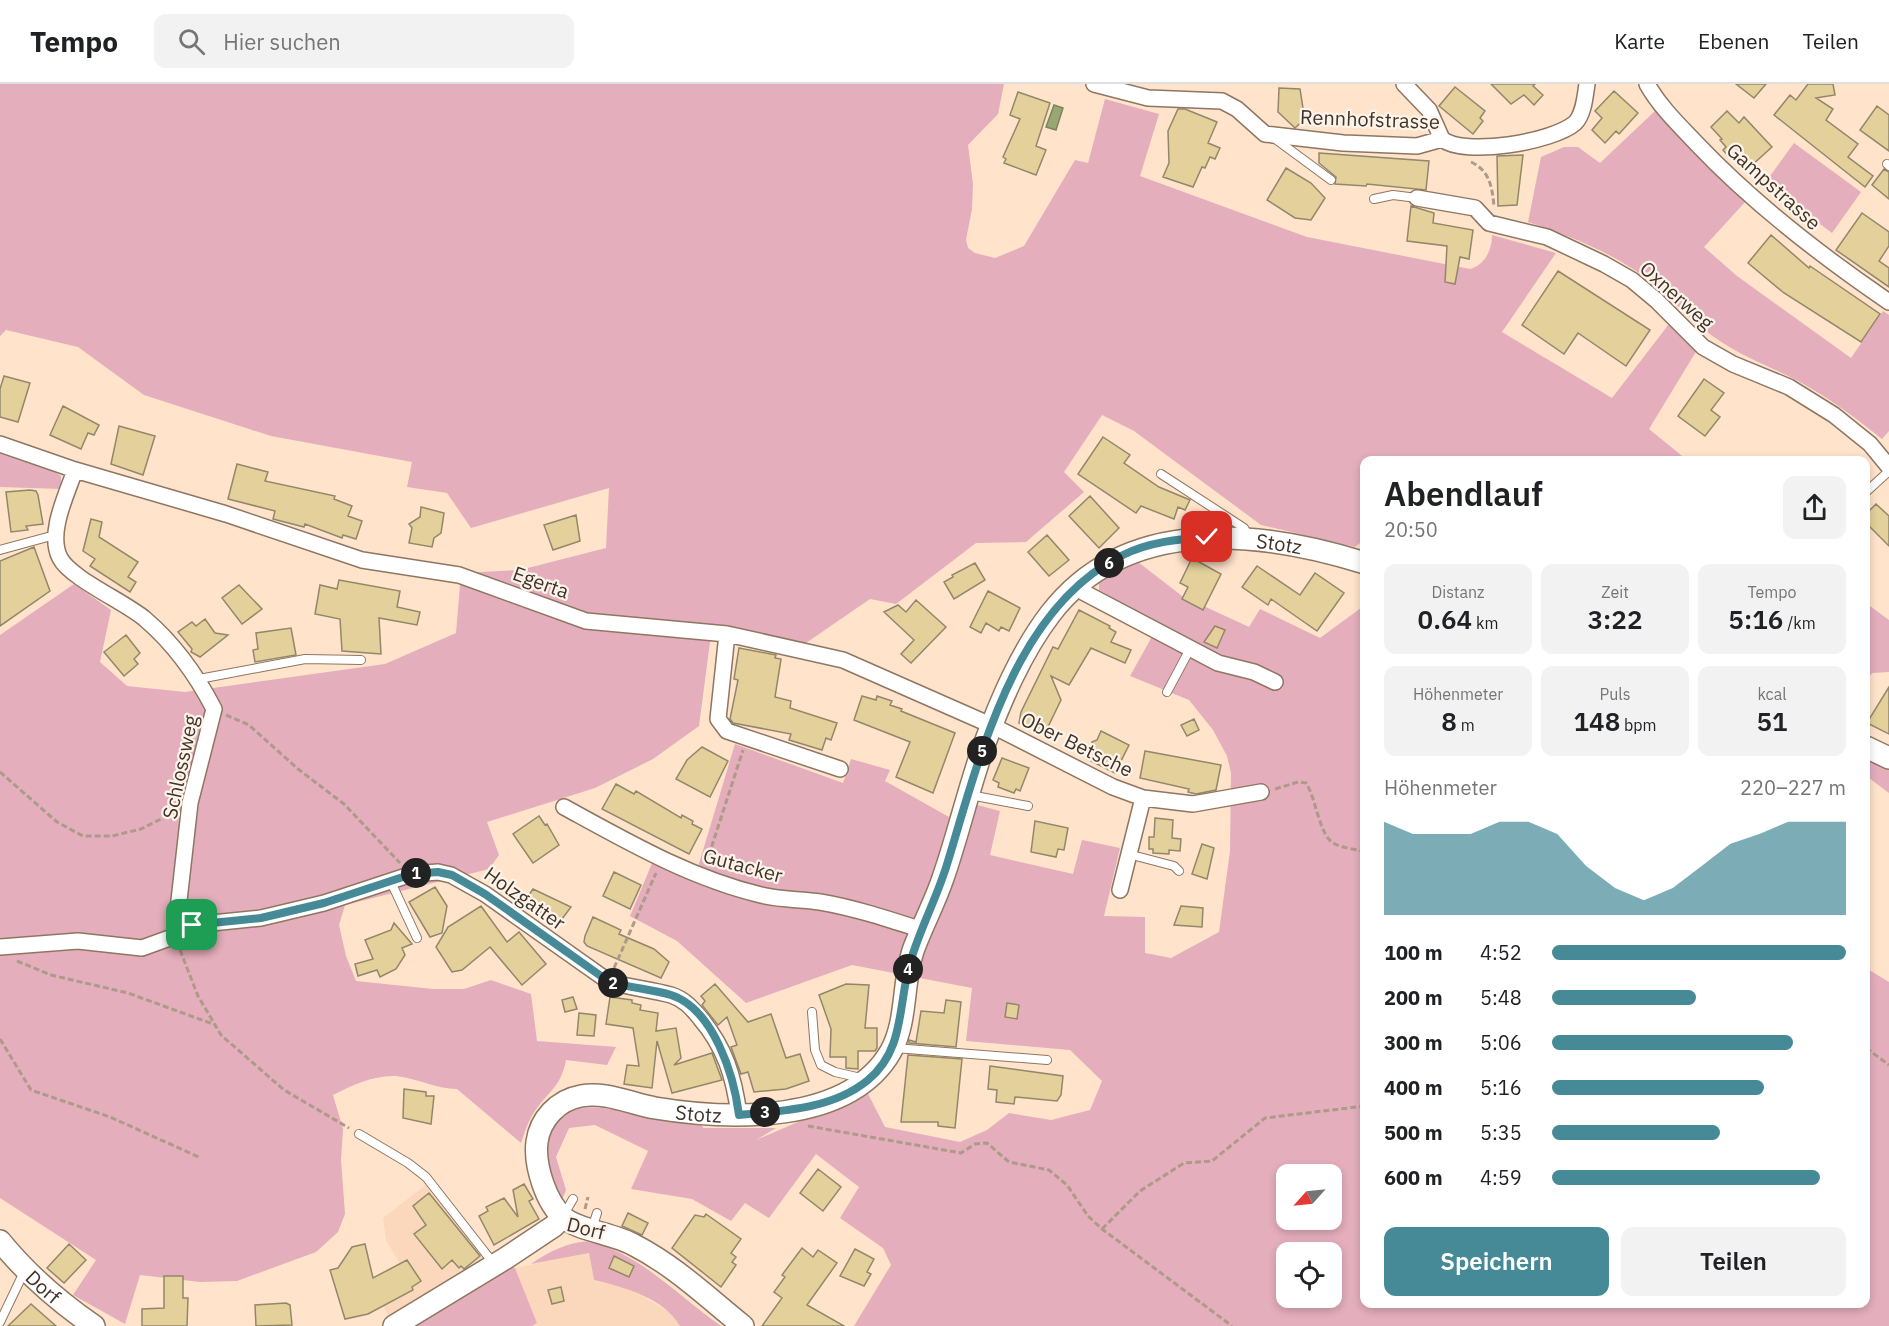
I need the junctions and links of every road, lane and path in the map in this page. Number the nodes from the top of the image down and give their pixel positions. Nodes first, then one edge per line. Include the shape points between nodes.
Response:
1 (1094, 84) edge
2 (1404, 84) edge
3 (1587, 84) edge
4 (1647, 84) edge
5 (1270, 135) junction
6 (1442, 139) junction
7 (1470, 162) dead end
8 (1331, 180) dead end
9 (1417, 198) joint
10 (1374, 199) dead end
11 (1494, 211) dead end
12 (1889, 302) edge
13 (0, 444) edge
14 (1889, 469) edge
15 (75, 470) junction
16 (1161, 474) dead end
17 (1870, 488) edge
18 (55, 535) junction
19 (1250, 539) junction
20 (0, 550) edge
21 (1360, 561) edge
22 (1077, 586) junction
23 (727, 634) junction
24 (1190, 649) junction
25 (361, 660) dead end
26 (198, 679) junction
27 (1275, 682) dead end
28 (1167, 692) dead end
29 (213, 709) junction
30 (993, 726) junction
31 (747, 738) junction
32 (1870, 749) edge
33 (1889, 758) edge
34 (840, 769) dead end
35 (0, 772) edge
36 (1261, 792) joint
37 (968, 794) junction
38 (1143, 798) junction
39 (190, 803) junction
40 (1028, 806) dead end
41 (564, 807) dead end
42 (1360, 850) edge
43 (1128, 854) junction
44 (662, 860) junction
45 (1179, 871) dead end
46 (412, 874) junction
47 (702, 877) junction
48 (391, 882) junction
49 (1120, 890) dead end
50 (922, 930) junction
51 (175, 936) junction
52 (417, 938) dead end
53 (5, 952) edge
54 (612, 972) dead end
55 (812, 1012) dead end
56 (215, 1025) junction
57 (0, 1039) edge
58 (893, 1047) junction
59 (1870, 1051) edge
60 (1047, 1060) dead end
61 (1889, 1065) edge
62 (868, 1080) junction
63 (1360, 1107) edge
64 (739, 1115) junction
65 (801, 1125) dead end
66 (359, 1134) joint
67 (201, 1158) dead end
68 (588, 1197) dead end
69 (573, 1199) dead end
70 (562, 1217) junction
71 (591, 1219) junction
72 (1102, 1229) junction
73 (0, 1241) edge
74 (495, 1265) junction
75 (26, 1269) junction
76 (0, 1322) edge
77 (403, 1324) edge
78 (94, 1326) edge
79 (743, 1326) edge
80 (1232, 1326) edge

1 - 5 street via 1148,98 1222,101
2 - 6 street via 1429,110
3 - 6 street, Rennhofstrasse via 1576,122 1561,132 1518,144 1461,146
4 - 12 street, Gampstrasse via 1658,103 1730,179 1818,254
5 - 6 street, Rennhofstrasse via 1417,146
5 - 8 lane
7 - 11 path via 1485,172 1492,186
9 - 10 lane via 1393,195
9 - 14 street, Oxnerweg via 1475,208 1489,223 1547,237 1632,280 1703,347 1790,387 1834,415 1869,444
13 - 15 street
14 - 17 lane
15 - 18 street
15 - 23 street, Egerta via 226,514 362,560 459,575 586,621
16 - 19 lane via 1244,528
18 - 20 lane
18 - 26 street, Schlossweg via 60,558 75,573 145,619
19 - 21 street, Stotz via 1301,545
19 - 22 street, Stotz via 1207,537 1150,545 1114,560
22 - 24 street
22 - 30 street, Stotz via 1041,627 1017,669
23 - 30 street, Egerta via 843,660
23 - 31 street via 718,719 727,731
24 - 27 street
24 - 28 lane
25 - 26 lane via 305,658
26 - 29 street, Schlossweg
29 - 39 street, Schlossweg
29 - 46 path via 249,725 344,804
30 - 37 street, Stotz
30 - 38 street, Ober Betsche via 1113,787
31 - 34 street
31 - 47 path
32 - 33 street
35 - 39 path via 57,822 83,836 112,836 141,829
36 - 38 street, Ober Betsche via 1193,804
36 - 42 path via 1306,783 1313,793 1324,833 1333,842
37 - 40 lane
37 - 50 street, Stotz via 943,879
38 - 43 street, Ober Betsche
39 - 51 street, Schlossweg
41 - 44 street, Gutacker
43 - 45 lane via 1174,866
43 - 49 street, Ober Betsche
44 - 47 street, Gutacker
44 - 54 path
46 - 48 street, Holzgatter
46 - 64 street, Holzgatter via 452,875 608,981 672,995 688,1004 724,1052 735,1085
47 - 50 street, Gutacker via 762,896 864,911
48 - 51 street, Holzgatter via 261,918 192,925
48 - 52 lane
50 - 58 street, Stotz via 909,966
51 - 53 street via 142,948 78,941
51 - 56 path via 198,996
53 - 56 path via 51,975 128,993
55 - 62 lane via 815,1050 821,1065
56 - 66 path via 221,1035 284,1090
57 - 67 path via 31,1090 110,1117
58 - 60 lane
58 - 62 street, Stotz
59 - 61 path
62 - 64 street, Stotz via 827,1101
63 - 72 path via 1264,1119 1212,1161 1184,1163 1140,1191
64 - 70 street, Stotz via 677,1112 596,1095 562,1104 545,1120 536,1144 540,1173 551,1202
65 - 72 path via 961,1153 975,1144 987,1143 1009,1162 1048,1170 1067,1185
66 - 74 lane via 426,1177
68 - 71 path
69 - 70 lane
70 - 71 street, Dorf via 581,1227
70 - 74 street, Dorf
71 - 79 street, Dorf via 668,1264
72 - 80 path
73 - 75 street, Dorf
74 - 77 street, Dorf
75 - 76 lane
75 - 78 street, Dorf via 71,1311

